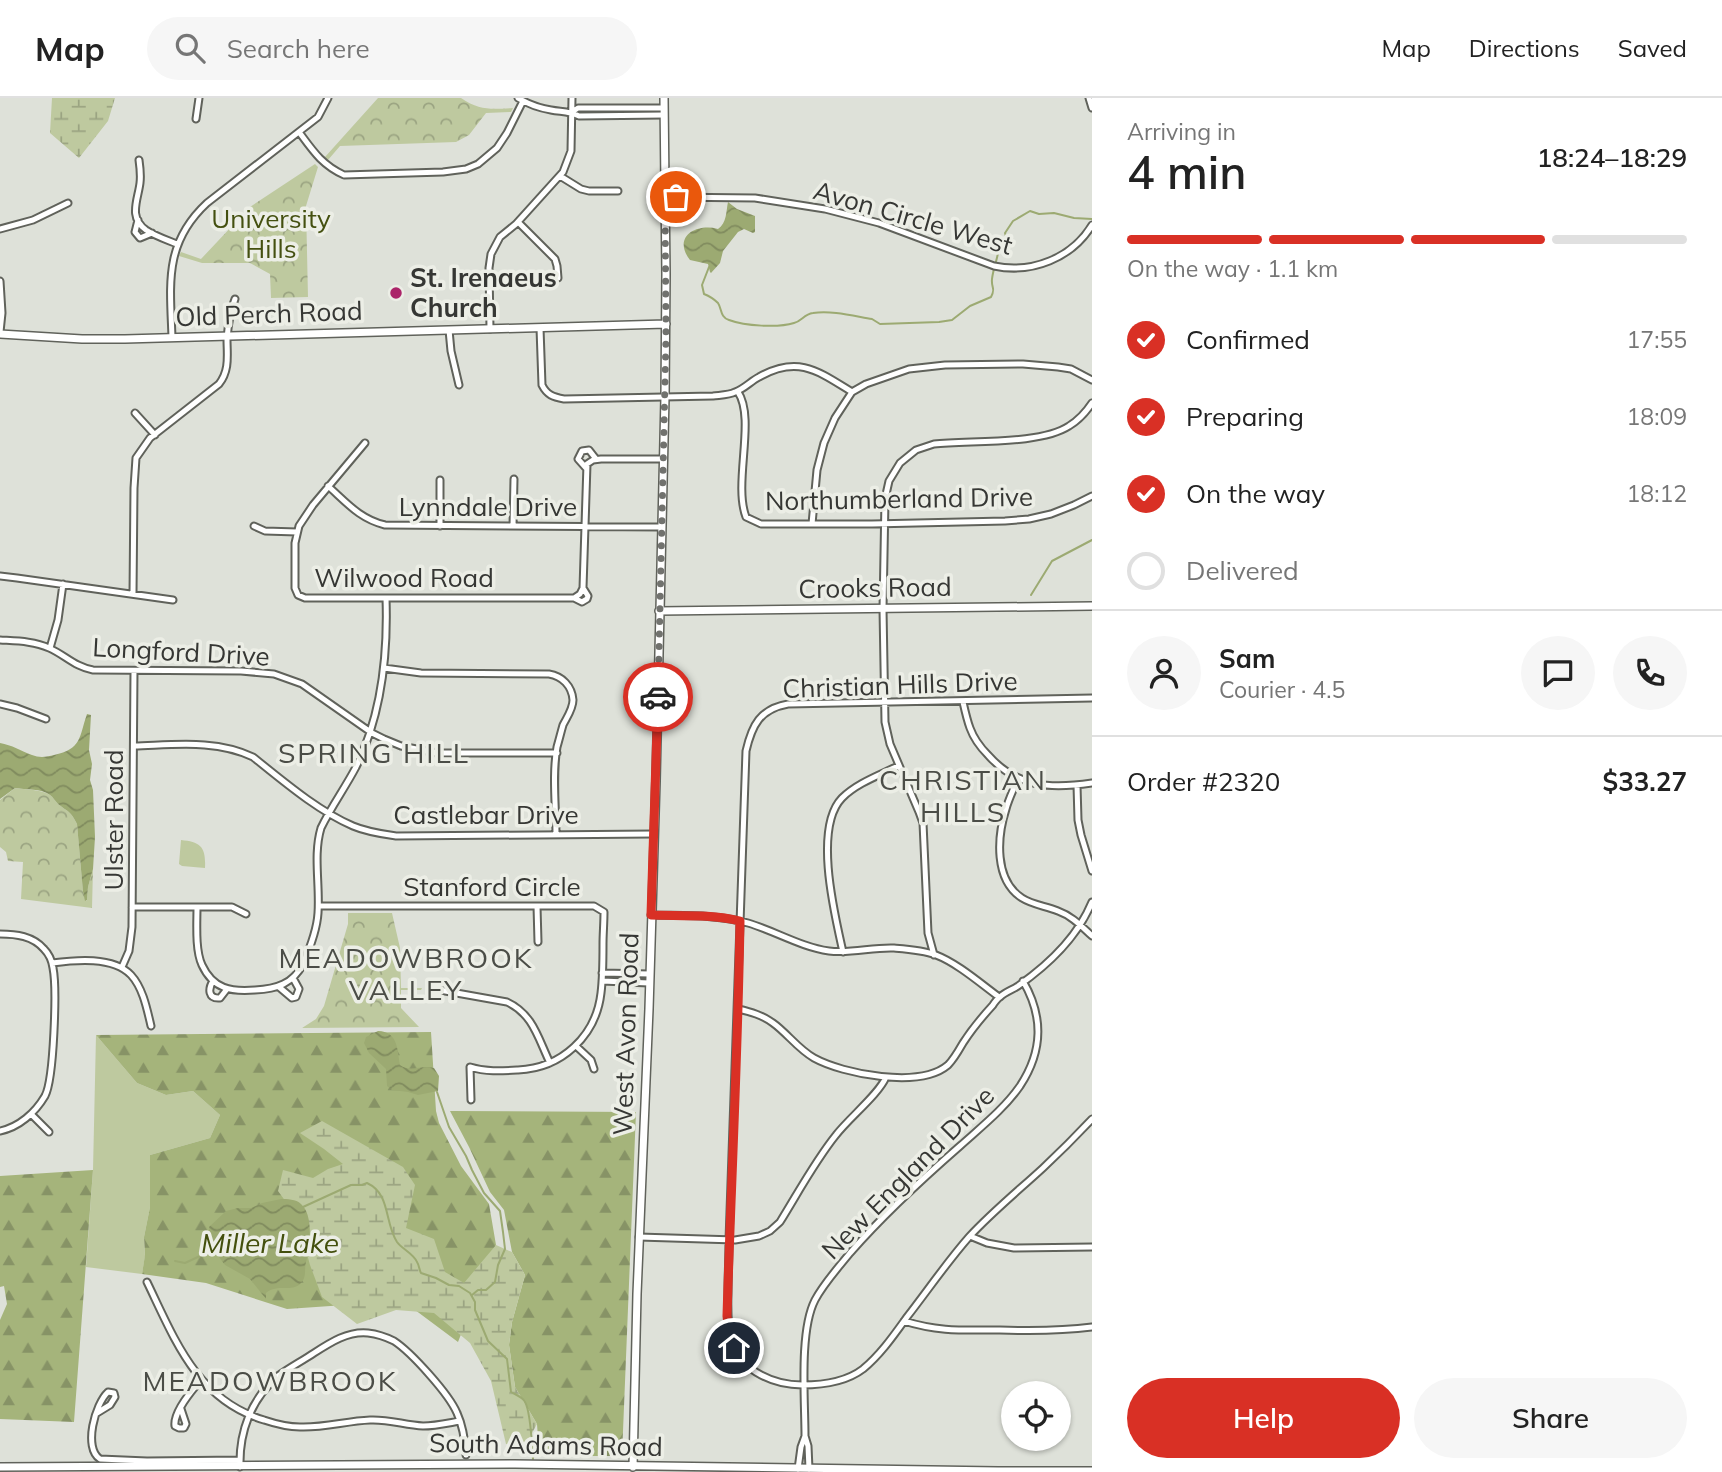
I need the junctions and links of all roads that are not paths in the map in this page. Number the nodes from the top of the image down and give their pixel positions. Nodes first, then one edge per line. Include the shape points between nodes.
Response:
1 (199, 98) edge
2 (328, 98) edge
3 (572, 98) edge
4 (664, 98) edge
5 (1089, 98) edge
6 (520, 99) edge
7 (1092, 108) edge
8 (664, 111) junction
9 (572, 112) junction
10 (196, 119) dead end
11 (299, 132) junction
12 (139, 160) dead end
13 (560, 176) junction
14 (618, 191) dead end
15 (665, 197) junction
16 (68, 203) dead end
17 (138, 220) junction
18 (518, 222) junction
19 (1092, 225) edge
20 (0, 229) edge
21 (152, 233) junction
22 (177, 244) junction
23 (558, 278) dead end
24 (0, 281) edge
25 (235, 299) dead end
26 (666, 324) junction
27 (540, 328) junction
28 (490, 329) junction
29 (449, 330) junction
30 (0, 333) edge
31 (227, 336) junction
32 (172, 337) junction
33 (1092, 380) edge
34 (458, 385) dead end
35 (737, 392) junction
36 (852, 393) junction
37 (665, 397) junction
38 (1092, 403) edge
39 (135, 413) dead end
40 (155, 435) junction
41 (365, 443) dead end
42 (596, 459) junction
43 (663, 459) junction
44 (586, 468) junction
45 (514, 479) dead end
46 (440, 480) dead end
47 (328, 486) junction
48 (1092, 496) edge
49 (812, 524) junction
50 (885, 524) junction
51 (254, 526) dead end
52 (440, 526) junction
53 (513, 526) junction
54 (584, 527) junction
55 (661, 527) junction
56 (297, 532) junction
57 (0, 576) edge
58 (63, 584) junction
59 (134, 594) junction
60 (386, 598) junction
61 (173, 600) dead end
62 (1092, 606) edge
63 (883, 609) junction
64 (659, 611) junction
65 (0, 640) edge
66 (50, 648) junction
67 (384, 668) junction
68 (134, 671) junction
69 (1092, 698) edge
70 (884, 701) junction
71 (963, 702) junction
72 (0, 704) edge
73 (46, 719) dead end
74 (370, 732) junction
75 (134, 746) junction
76 (557, 753) junction
77 (898, 766) junction
78 (1018, 778) junction
79 (1092, 783) edge
80 (1077, 785) junction
81 (328, 813) junction
82 (653, 834) junction
83 (556, 835) junction
84 (1092, 871) edge
85 (1092, 902) edge
86 (318, 906) junction
87 (537, 906) junction
88 (132, 907) junction
89 (197, 907) junction
90 (246, 914) dead end
91 (651, 915) junction
92 (740, 921) junction
93 (1080, 924) junction
94 (0, 934) edge
95 (1092, 936) edge
96 (538, 942) dead end
97 (843, 952) junction
98 (934, 955) junction
99 (51, 963) junction
100 (122, 967) junction
101 (602, 972) junction
102 (650, 974) junction
103 (293, 978) junction
104 (213, 981) junction
105 (602, 981) junction
106 (1023, 981) junction
107 (649, 983) junction
108 (279, 987) junction
109 (227, 989) junction
110 (434, 989) dead end
111 (999, 997) junction
112 (738, 1009) junction
113 (151, 1026) dead end
114 (576, 1046) junction
115 (550, 1063) junction
116 (594, 1069) dead end
117 (886, 1077) junction
118 (471, 1100) dead end
119 (31, 1114) junction
120 (1092, 1119) edge
121 (0, 1131) edge
122 (49, 1132) dead end
123 (970, 1236) junction
124 (639, 1237) junction
125 (729, 1240) junction
126 (1092, 1247) edge
127 (147, 1282) dead end
128 (904, 1321) junction
129 (1092, 1327) edge
130 (201, 1380) junction
131 (805, 1385) junction
132 (181, 1409) dead end
133 (97, 1413) dead end
134 (248, 1415) junction
135 (460, 1421) junction
136 (805, 1436) junction
137 (467, 1455) dead end
138 (240, 1463) junction
139 (0, 1467) edge
140 (633, 1467) junction
141 (798, 1469) junction
142 (809, 1469) junction
143 (1092, 1471) edge
144 (998, 1472) edge

1 - 10 street
2 - 11 street via 318,117
3 - 9 street
4 - 8 street, West Avon Road
5 - 7 street
6 - 9 street
6 - 11 street via 497,148 478,164 457,171 344,175 323,163
8 - 9 street via 578,108
8 - 15 street, West Avon Road
9 - 13 street via 571,151
11 - 22 street via 194,215
12 - 17 street via 134,208
13 - 14 street via 581,189
13 - 18 street
15 - 19 street, Avon Circle West via 755,198 825,209 879,223 1005,268 1028,268 1062,255
15 - 26 street, West Avon Road
16 - 20 street
17 - 21 street
17 - 21 street via 135,232 140,238
18 - 23 street via 555,258
18 - 28 street via 500,237 489,260
21 - 22 street
22 - 32 street via 170,285
24 - 30 street
25 - 31 street
26 - 27 street, Old Perch Road
26 - 37 street, West Avon Road
27 - 28 street, Old Perch Road
27 - 37 street via 542,385 552,397
28 - 29 street, Old Perch Road
29 - 31 street, Old Perch Road
29 - 34 street
30 - 32 street, Old Perch Road via 82,339
31 - 32 street, Old Perch Road
31 - 40 street via 224,378
33 - 36 street via 1058,366 934,366 909,369
35 - 36 street via 759,377 800,366
35 - 37 street
35 - 49 street, Northumberland Drive via 745,415 742,496 746,516 761,524
36 - 49 street via 824,443
37 - 43 street, West Avon Road
38 - 50 street via 1069,427 1047,436 934,444 916,450 900,463 889,481
39 - 40 street
40 - 59 street via 136,458
41 - 47 street
42 - 43 street, Wilwood Road
42 - 44 street
42 - 44 street, Wilwood Road via 589,450 582,451 578,458
43 - 55 street, West Avon Road
44 - 54 street, Wilwood Road
45 - 53 street
46 - 52 street
47 - 52 street, Lynndale Drive via 375,523
47 - 56 street
48 - 50 street, Northumberland Drive via 1028,519
49 - 50 street, Northumberland Drive
50 - 63 street
51 - 56 street
52 - 53 street, Lynndale Drive
53 - 54 street, Lynndale Drive
54 - 55 street, Lynndale Drive
54 - 60 street, Wilwood Road via 583,588 587,599 582,602 573,598
55 - 64 street, West Avon Road
56 - 60 street, Wilwood Road via 298,596
57 - 58 street
58 - 59 street
58 - 66 street
59 - 61 street
60 - 67 street
62 - 63 street, Crooks Road
63 - 64 street, Crooks Road
63 - 70 street
64 - 82 street, West Avon Road
65 - 66 street, Longford Drive
66 - 68 street, Longford Drive via 83,668
67 - 74 street
67 - 76 street via 559,677 567,683 573,704
68 - 74 street, Longford Drive via 274,674 302,684
68 - 75 street, Ulster Road
69 - 71 street, Christian Hills Drive
70 - 71 street, Christian Hills Drive
70 - 77 street via 887,736
70 - 92 street, Christian Hills Drive via 788,704 758,720 746,751
71 - 78 street via 978,744 1000,768
72 - 73 street
74 - 76 street, Longford Drive via 401,747 437,753
74 - 81 street
75 - 81 street, Castlebar Drive via 213,745 240,751
75 - 88 street, Ulster Road
76 - 83 street
77 - 97 street via 853,789 840,800 832,817 828,877
77 - 98 street via 922,823 928,933
78 - 80 street via 1049,786
78 - 93 street via 1004,818 1002,871 1022,898
79 - 80 street
80 - 84 street via 1078,820
81 - 83 street, Castlebar Drive via 354,827 396,836
81 - 86 street via 318,840
82 - 83 street, Castlebar Drive
82 - 91 street, West Avon Road
85 - 93 street
86 - 87 street, Stanford Circle
86 - 103 street via 315,933
87 - 96 street
87 - 101 street, Stanford Circle via 594,906 604,912
88 - 89 street
88 - 100 street, Ulster Road via 131,942
89 - 90 street via 232,908
89 - 104 street via 199,958
91 - 92 street
91 - 102 street, West Avon Road
92 - 97 street via 815,948
92 - 112 street, Christian Hills Drive
93 - 95 street
93 - 106 street via 1055,955
94 - 99 street via 32,939
97 - 98 street via 894,948
98 - 111 street
99 - 100 street via 89,961
99 - 119 street via 55,984 51,1074 46,1095
100 - 113 street via 138,986
101 - 102 street
101 - 105 street, Stanford Circle
102 - 107 street, West Avon Road
103 - 108 street
103 - 108 street via 299,989 296,996 288,996
104 - 109 street
104 - 109 street via 211,996 220,998
105 - 107 street
105 - 114 street, Stanford Circle via 595,1017
106 - 111 street
106 - 131 street, New England Drive via 1039,1020 1036,1048 1025,1077 995,1115 882,1218 819,1293 806,1331
107 - 124 street, West Avon Road
108 - 109 street
110 - 115 street via 517,1007 527,1017
111 - 117 street via 948,1065 931,1074
112 - 117 street via 766,1018 815,1059
112 - 125 street, Christian Hills Drive
114 - 115 street, Stanford Circle
114 - 116 street
115 - 118 street, Stanford Circle via 529,1070 470,1067
117 - 125 street via 829,1144 780,1222 759,1236
119 - 121 street
119 - 122 street
120 - 123 street, Christian Hills Drive
123 - 126 street via 1014,1248
123 - 128 street, Christian Hills Drive
124 - 125 street
124 - 140 street, West Avon Road
125 - 131 street, Christian Hills Drive via 727,1316 738,1356 768,1379
127 - 130 street
128 - 129 street via 958,1331
128 - 131 street, Christian Hills Drive via 855,1375
130 - 132 street
130 - 134 street
131 - 136 street, New England Drive
133 - 138 street via 92,1448 100,1459
134 - 135 street via 299,1427 371,1420 428,1426
134 - 135 street via 286,1371 334,1341 368,1333 391,1340 406,1351 449,1400
134 - 138 street
135 - 137 street
136 - 141 street, New England Drive
136 - 142 street, New England Drive
138 - 139 street, South Adams Road
138 - 140 street, South Adams Road
140 - 141 street, South Adams Road
141 - 142 street, South Adams Road
142 - 144 street, South Adams Road
143 - 144 street, South Adams Road

